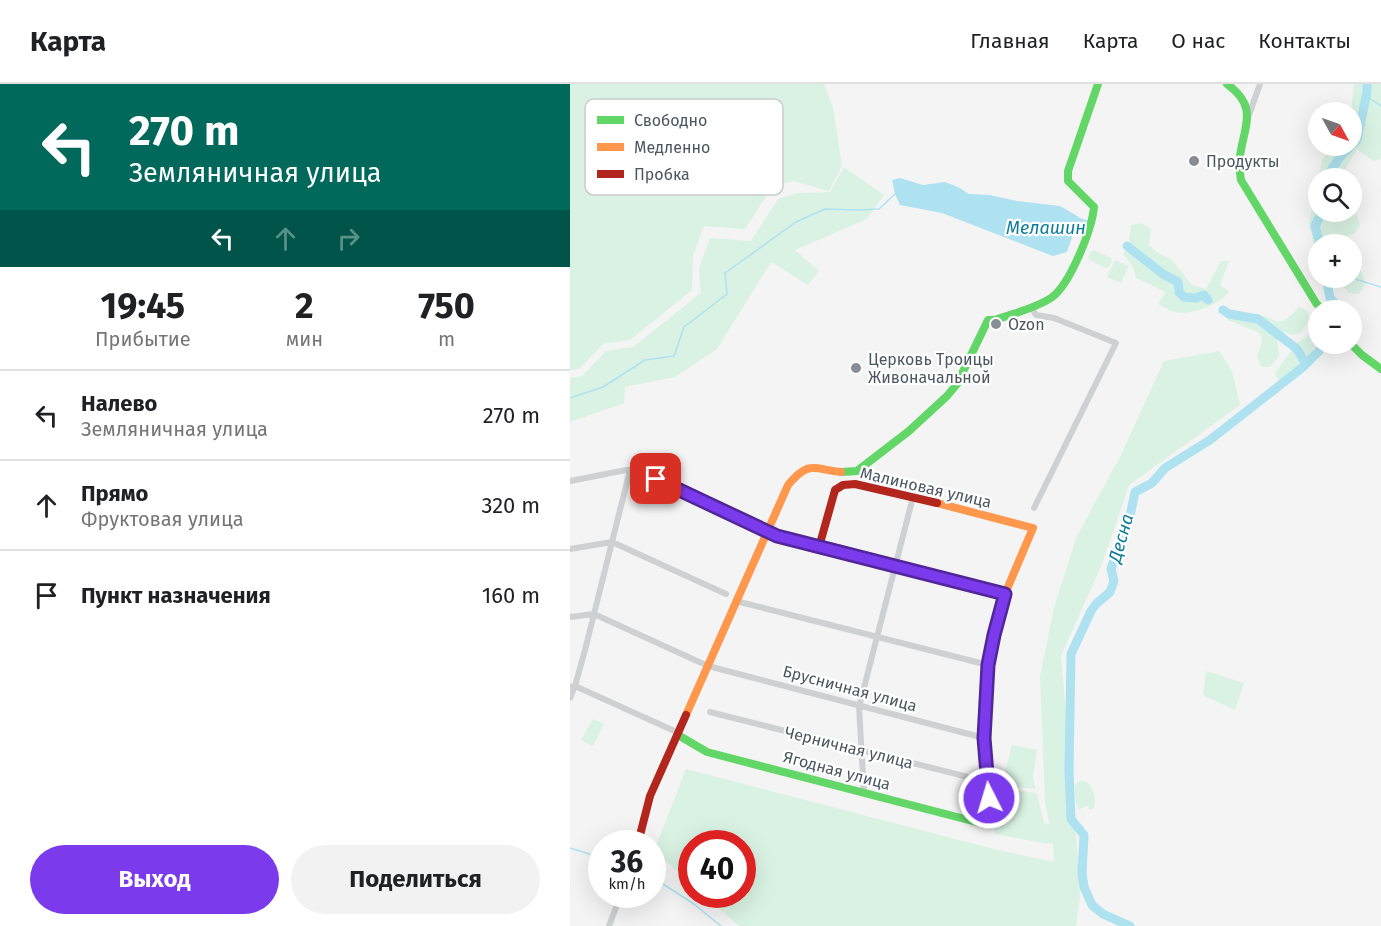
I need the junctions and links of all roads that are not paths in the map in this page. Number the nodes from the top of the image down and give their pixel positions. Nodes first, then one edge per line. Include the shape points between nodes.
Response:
1 (1098, 84) edge
2 (1227, 84) edge
3 (1260, 84) edge
4 (1249, 115) junction
5 (1315, 300) edge
6 (1031, 307) junction
7 (1361, 354) edge
8 (1381, 369) edge
9 (630, 470) junction
10 (570, 481) edge
11 (913, 497) junction
12 (1034, 508) dead end
13 (767, 532) junction
14 (612, 542) junction
15 (819, 547) junction
16 (570, 549) edge
17 (895, 566) junction
18 (726, 594) dead end
19 (1005, 594) junction
20 (736, 601) junction
21 (594, 614) junction
22 (570, 617) edge
23 (877, 637) junction
24 (988, 665) junction
25 (708, 666) junction
26 (572, 686) edge
27 (570, 698) edge
28 (860, 707) junction
29 (710, 712) dead end
30 (678, 734) junction
31 (984, 738) junction
32 (862, 749) junction
33 (988, 782) junction
34 (864, 793) junction
35 (641, 830) edge
36 (616, 908) edge
37 (609, 926) edge

1 - 6 street via 1068,171 1068,181 1094,207 1093,217 1069,277 1056,294
2 - 4 street via 1244,101
3 - 4 street
4 - 5 street via 1240,151 1241,180
6 - 12 street via 1036,315 1054,318 1116,343
6 - 13 street via 988,320 957,384 947,396 856,471 846,474 812,467 794,476
7 - 8 street
9 - 10 street
9 - 13 street
9 - 14 street
11 - 15 street, Малиновая улица via 855,484 843,485 835,490
11 - 17 street
11 - 19 street, Малиновая улица via 1033,528
13 - 15 street
13 - 20 street
14 - 16 street
14 - 18 street
14 - 21 street
15 - 17 street
17 - 19 street
17 - 23 street
19 - 24 street
20 - 23 street
20 - 25 street
21 - 22 street
21 - 25 street, Брусничная улица
21 - 26 street
23 - 24 street
23 - 28 street
24 - 31 street
25 - 28 street, Брусничная улица
25 - 30 street
26 - 27 street
26 - 30 street
28 - 31 street, Брусничная улица
28 - 32 street
29 - 32 street, Черничная улица
30 - 34 street, Ягодная улица via 707,752
30 - 35 street via 650,796
31 - 33 street
32 - 33 street, Черничная улица
32 - 34 street
33 - 34 street, Ягодная улица via 991,820 984,824
36 - 37 street

